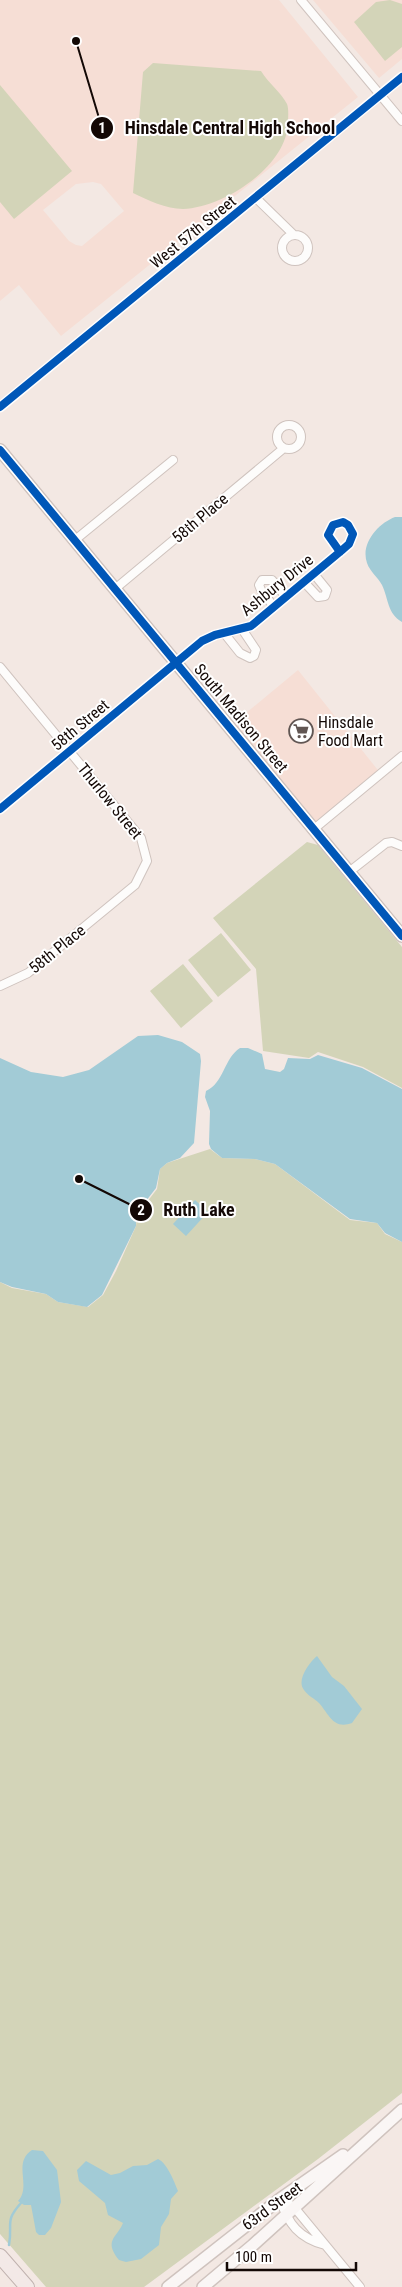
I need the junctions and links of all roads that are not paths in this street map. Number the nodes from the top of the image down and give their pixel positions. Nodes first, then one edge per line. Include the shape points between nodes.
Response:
1 (301, 0) edge
2 (402, 77) edge
3 (380, 95) junction
4 (402, 121) edge
5 (256, 198) junction
6 (294, 235) dead end
7 (0, 407) edge
8 (284, 448) dead end
9 (0, 450) edge
10 (174, 460) dead end
11 (75, 540) junction
12 (340, 552) dead end
13 (314, 574) junction
14 (304, 582) junction
15 (116, 588) junction
16 (286, 597) junction
17 (274, 607) junction
18 (242, 630) junction
19 (224, 633) junction
20 (177, 662) junction
21 (0, 667) edge
22 (70, 752) junction
23 (402, 756) edge
24 (0, 809) edge
25 (314, 829) junction
26 (402, 846) edge
27 (349, 872) junction
28 (102, 912) joint
29 (402, 936) edge
30 (0, 986) edge
31 (402, 2110) edge
32 (379, 2129) junction
33 (280, 2199) junction
34 (294, 2207) junction
35 (285, 2216) junction
36 (324, 2245) junction
37 (0, 2256) edge
38 (27, 2287) edge
39 (168, 2287) edge
40 (202, 2287) edge
41 (360, 2287) edge

1 - 3 street
2 - 3 street, West 57th Street
3 - 4 street
3 - 5 street, West 57th Street
5 - 6 street
5 - 7 street, West 57th Street
8 - 15 street, 58th Place
9 - 11 street, South Madison Street
10 - 11 street
11 - 15 street, South Madison Street
12 - 13 street, Ashbury Drive
13 - 14 street, Ashbury Drive
13 - 14 street via 327,590 325,596 318,597
14 - 16 street, Ashbury Drive
15 - 20 street, South Madison Street
16 - 17 street, Ashbury Drive
16 - 17 street via 272,580 262,580 261,590
17 - 18 street, Ashbury Drive
18 - 19 street, Ashbury Drive
18 - 19 street via 256,650 250,658 240,653
19 - 20 street, Ashbury Drive via 202,641
20 - 22 street, 58th Street
20 - 25 street, South Madison Street
21 - 22 street, Thurlow Street
22 - 24 street, 58th Street
22 - 28 street, Thurlow Street via 141,838 145,848 147,861 140,878
23 - 25 street
25 - 27 street, South Madison Street
26 - 27 street via 386,843
27 - 29 street, South Madison Street
28 - 30 street, 58th Place via 35,968
31 - 32 street, 63rd Street
32 - 33 street, 63rd Street
32 - 34 street, 63rd Street
33 - 34 street
33 - 35 street
33 - 39 street, 63rd Street
34 - 35 street, 63rd Street
34 - 36 street
35 - 36 street via 308,2240
35 - 40 street, 63rd Street
36 - 41 street
37 - 38 highway

